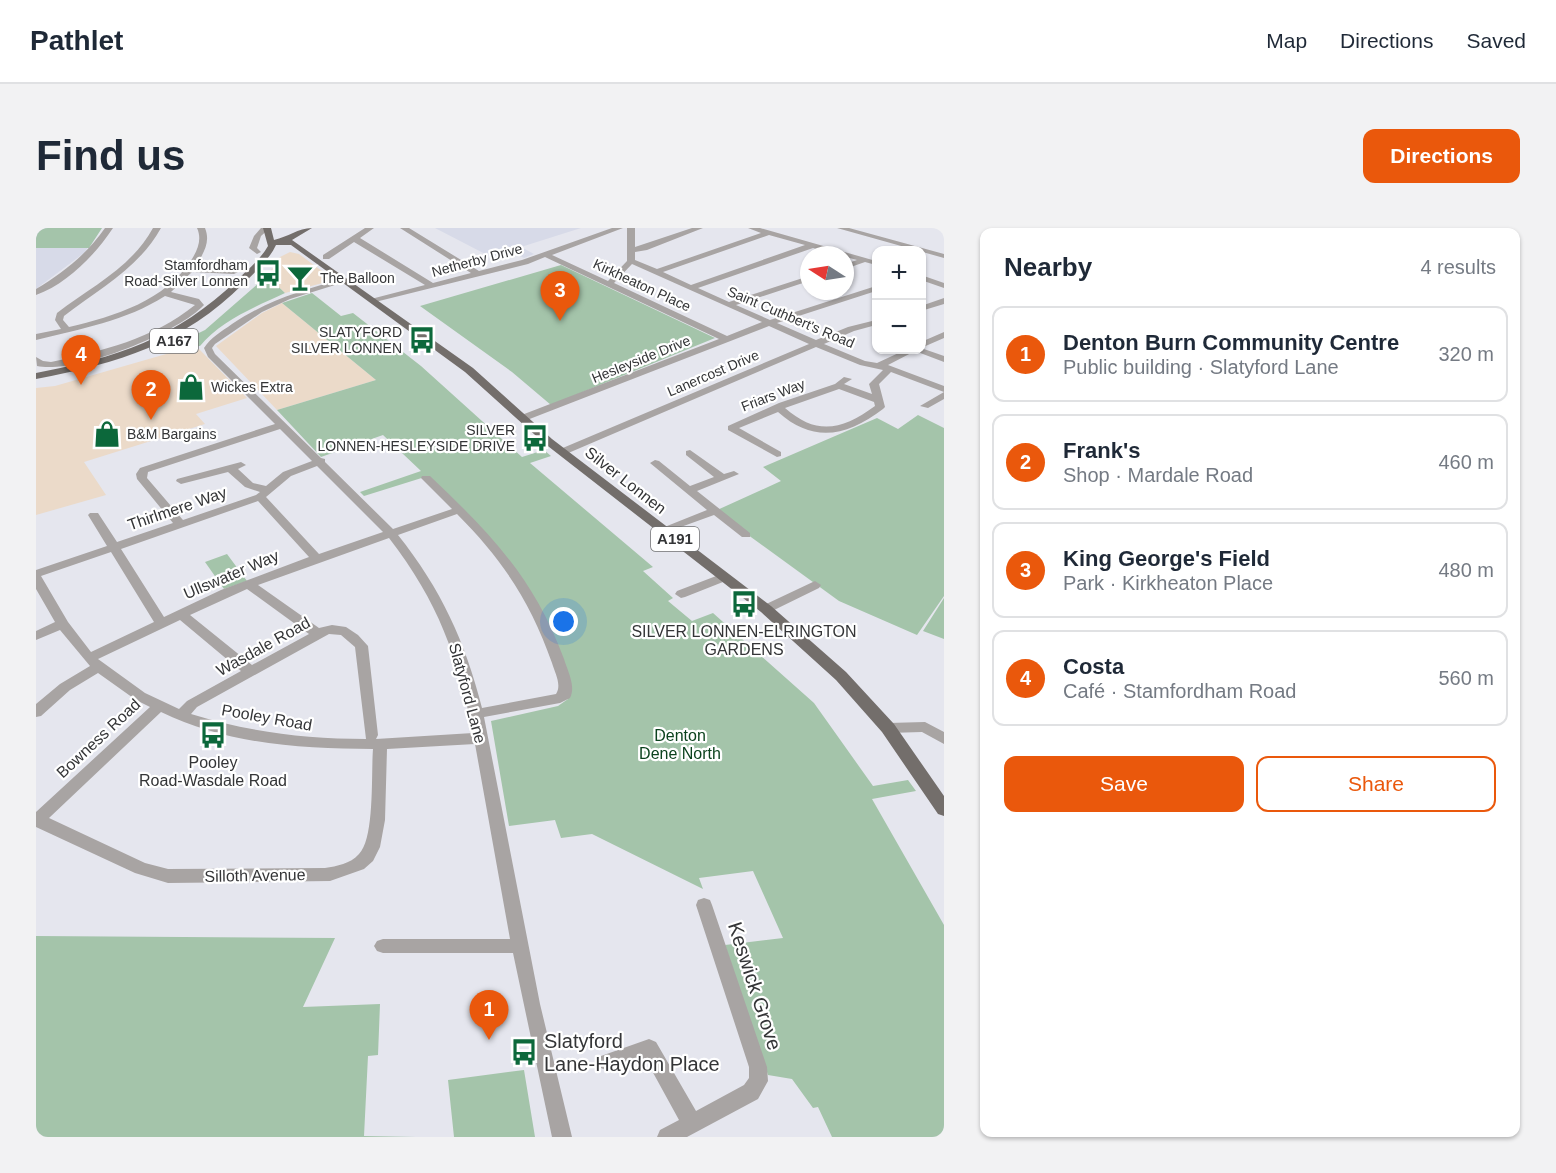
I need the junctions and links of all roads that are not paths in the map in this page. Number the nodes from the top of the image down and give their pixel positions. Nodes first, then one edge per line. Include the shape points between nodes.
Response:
1 (109, 228) edge
2 (157, 228) edge
3 (201, 228) edge
4 (308, 228) edge
5 (314, 228) edge
6 (370, 228) edge
7 (404, 228) edge
8 (619, 228) edge
9 (631, 228) edge
10 (699, 228) edge
11 (752, 228) edge
12 (841, 228) edge
13 (267, 230) edge
14 (767, 232) junction
15 (354, 238) junction
16 (288, 245) junction
17 (813, 245) junction
18 (271, 246) junction
19 (632, 250) junction
20 (257, 252) dead end
21 (546, 255) junction
22 (944, 256) edge
23 (326, 257) dead end
24 (865, 260) junction
25 (631, 261) junction
26 (872, 262) edge
27 (854, 264) edge
28 (190, 269) junction
29 (234, 272) dead end
30 (657, 272) junction
31 (478, 274) junction
32 (926, 279) edge
33 (347, 280) junction
34 (800, 281) edge
35 (609, 284) junction
36 (431, 286) junction
37 (944, 286) edge
38 (690, 288) junction
39 (872, 289) edge
40 (36, 293) edge
41 (163, 293) junction
42 (374, 301) junction
43 (944, 301) edge
44 (727, 305) junction
45 (926, 307) edge
46 (926, 307) edge
47 (944, 310) edge
48 (768, 323) junction
49 (872, 323) edge
50 (66, 329) junction
51 (944, 334) edge
52 (36, 337) edge
53 (727, 339) junction
54 (926, 343) edge
55 (817, 344) junction
56 (926, 353) edge
57 (905, 354) edge
58 (944, 359) edge
59 (36, 360) edge
60 (885, 367) junction
61 (36, 376) edge
62 (36, 381) edge
63 (944, 389) edge
64 (944, 395) edge
65 (878, 400) junction
66 (925, 406) dead end
67 (779, 408) junction
68 (523, 418) junction
69 (282, 425) junction
70 (562, 452) junction
71 (690, 453) dead end
72 (777, 454) dead end
73 (321, 461) junction
74 (655, 463) dead end
75 (734, 474) dead end
76 (426, 478) dead end
77 (722, 478) junction
78 (181, 481) dead end
79 (688, 490) junction
80 (263, 494) junction
81 (459, 510) junction
82 (715, 511) junction
83 (94, 515) dead end
84 (180, 524) junction
85 (663, 530) junction
86 (391, 533) junction
87 (746, 535) dead end
88 (115, 547) junction
89 (316, 558) junction
90 (36, 574) edge
91 (724, 577) junction
92 (36, 578) edge
93 (249, 584) junction
94 (815, 585) dead end
95 (681, 594) dead end
96 (766, 609) junction
97 (181, 614) junction
98 (161, 622) junction
99 (62, 624) junction
100 (318, 634) junction
101 (36, 636) edge
102 (94, 662) junction
103 (251, 672) junction
104 (159, 705) junction
105 (36, 712) edge
106 (475, 714) junction
107 (182, 715) junction
108 (370, 718) joint
109 (888, 728) junction
110 (481, 738) junction
111 (944, 739) edge
112 (376, 741) junction
113 (944, 809) edge
114 (37, 821) edge
115 (704, 905) dead end
116 (383, 946) dead end
117 (519, 946) junction
118 (608, 1062) dead end
119 (692, 1124) junction
120 (562, 1137) edge
121 (667, 1137) edge

1 - 40 street via 77,265
2 - 50 street via 122,272 60,315
3 - 28 street via 203,244
4 - 16 main road, A167
5 - 16 main road, A167
6 - 15 street
7 - 31 street
8 - 21 street, Netherby Drive
9 - 19 street
10 - 19 street
11 - 14 street
12 - 22 street
13 - 16 main road, A191
13 - 18 main road
13 - 20 street via 261,231 254,243
14 - 17 street
14 - 30 street
15 - 23 street
15 - 36 street
16 - 18 main road
16 - 33 main road, Silver Lonnen / A191
16 - 62 main road, A167 via 222,311 185,336 115,363
17 - 24 street
17 - 38 street
18 - 61 main road, A167 via 223,302 190,327 124,355
19 - 25 street
21 - 31 street, Netherby Drive
21 - 35 street, Kirkheaton Place
24 - 26 street
24 - 27 street
25 - 30 street, Saint Cuthbert's Road
25 - 35 street
28 - 29 street
28 - 41 street
30 - 38 street, Saint Cuthbert's Road
31 - 36 street, Netherby Drive
32 - 37 street
33 - 42 main road, Silver Lonnen / A191
33 - 69 street, Slatyford Lane via 287,297 259,310 208,348
34 - 44 street
35 - 53 street, Kirkheaton Place
36 - 42 street, Netherby Drive
38 - 44 street, Saint Cuthbert's Road
39 - 48 street, Hesleyside Drive
41 - 50 street via 134,308
41 - 59 street via 200,305 160,330 123,346 51,365
42 - 68 main road, Silver Lonnen / A191 via 469,370
43 - 45 street
44 - 48 street, Saint Cuthbert's Road
46 - 47 street
48 - 53 street, Hesleyside Drive
48 - 55 street, Saint Cuthbert's Road
49 - 55 street, Lanercost Drive
50 - 52 street
51 - 54 street
53 - 68 street, Hesleyside Drive
55 - 60 street, Saint Cuthbert's Road via 863,363
55 - 70 street, Lanercost Drive
56 - 58 street
57 - 60 street
60 - 63 street, Saint Cuthbert's Road
60 - 65 street via 874,384
64 - 66 street
65 - 67 street, Friars Way via 843,382
65 - 67 street via 880,406 870,415 839,430 807,427
67 - 72 street, Friars Way via 732,428
68 - 70 main road, Silver Lonnen / A191
69 - 73 street, Slatyford Lane
69 - 84 street via 144,470 142,479
70 - 85 main road, Silver Lonnen / A191
71 - 77 street
73 - 80 street, Thirlmere Way via 286,474
73 - 86 street, Slatyford Lane
74 - 79 street
75 - 77 street
76 - 81 street
77 - 79 street
78 - 80 street via 235,466 249,485
79 - 82 street
80 - 84 street, Thirlmere Way
80 - 89 street
81 - 86 street, Ullswater Way
81 - 106 street via 515,573 541,620 566,685 565,695 560,698
82 - 85 street
82 - 87 street
83 - 88 street
84 - 88 street, Thirlmere Way
85 - 91 main road, Silver Lonnen / A191
86 - 89 street, Ullswater Way
86 - 106 street, Slatyford Lane via 410,556 447,620
88 - 90 street, Thirlmere Way
88 - 98 street
89 - 93 street, Ullswater Way
91 - 95 street
91 - 96 main road, Silver Lonnen / A191
92 - 99 street, Pooley Road
93 - 97 street, Ullswater Way
93 - 100 street
94 - 96 street
96 - 109 main road, Silver Lonnen / A191 via 841,676
97 - 98 street, Ullswater Way
97 - 103 street
98 - 102 street, Ullswater Way
99 - 101 street
99 - 102 street, Pooley Road
100 - 103 street, Wasdale Road
100 - 108 street, Wasdale Road via 341,628 361,646
102 - 104 street, Pooley Road
102 - 105 street, Ullswater Way
103 - 107 street, Wasdale Road via 192,704
104 - 107 street, Pooley Road
104 - 114 street, Bowness Road
106 - 110 street, Slatyford Lane
107 - 112 street, Pooley Road via 226,731 288,742
108 - 112 street, Silloth Avenue
109 - 111 street via 925,727
109 - 113 main road, Silver Lonnen / A191
110 - 112 street, Pooley Road
110 - 117 street, Slatyford Lane
112 - 114 street, Silloth Avenue via 375,840 366,857 346,870 325,875 168,876 141,868
115 - 119 street, Keswick Grove via 758,1067 759,1081 751,1092
116 - 117 street
117 - 120 street, Slatyford Lane
118 - 119 street via 649,1048
119 - 121 street, Keswick Grove

